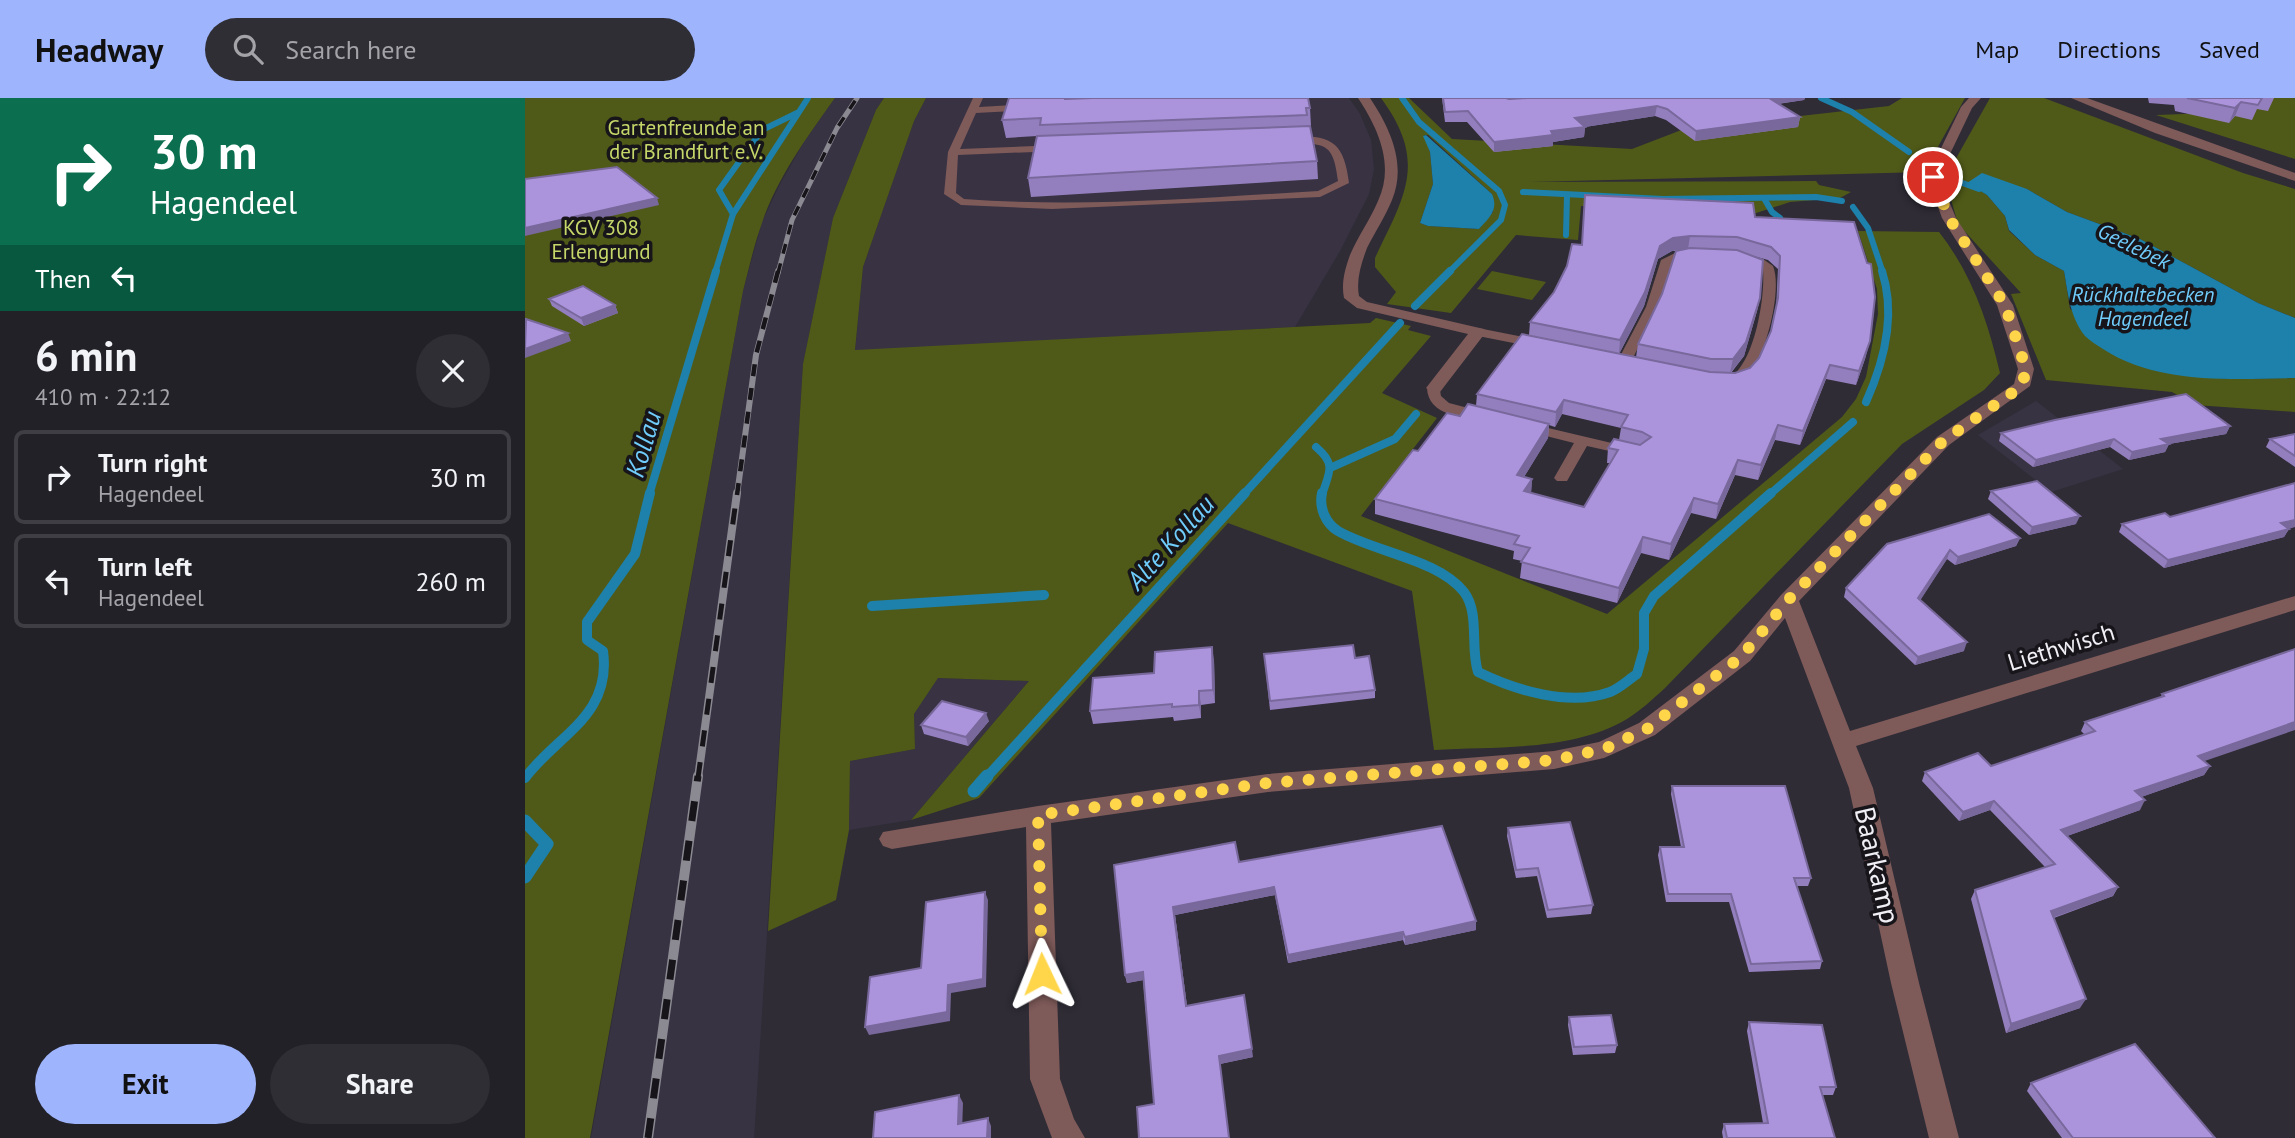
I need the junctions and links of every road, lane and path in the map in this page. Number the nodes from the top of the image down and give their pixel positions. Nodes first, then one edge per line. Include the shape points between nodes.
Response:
1 (978, 98) edge
2 (1364, 98) edge
3 (1975, 98) edge
4 (2077, 98) edge
5 (1038, 107) edge
6 (972, 110) junction
7 (1280, 140) edge
8 (1076, 147) edge
9 (953, 152) junction
10 (2295, 177) edge
11 (1478, 331) junction
12 (1557, 348) edge
13 (1624, 362) edge
14 (1716, 381) edge
15 (1434, 388) joint
16 (1583, 440) junction
17 (1639, 453) edge
18 (1562, 478) dead end
19 (1788, 600) junction
20 (2295, 603) edge
21 (1842, 743) junction
22 (1038, 815) junction
23 (892, 839) dead end
24 (1070, 1138) edge
25 (1944, 1138) edge

1 - 6 lane
2 - 11 street via 1387,139 1392,169 1388,195 1358,254 1349,290 1352,298 1378,310
3 - 19 street via 1933,177 1949,218 2005,305 2026,369 2022,386 1943,441
4 - 10 street
5 - 6 lane
6 - 9 lane
7 - 9 lane via 1321,138 1335,148 1343,183 1320,194 1265,197 1052,206 961,202 950,194
8 - 9 lane
11 - 12 lane
11 - 15 street
13 - 14 lane via 1653,307 1667,260 1686,255 1751,260 1769,269 1759,338 1745,373 1737,379
15 - 16 lane via 1436,400 1444,406
16 - 17 lane
16 - 18 lane
19 - 21 street, Baarkamp
19 - 22 street via 1742,656 1647,729 1604,749 1554,760 1268,783
20 - 21 street, Liethwisch
21 - 25 street, Baarkamp via 1861,788
22 - 23 street
22 - 24 street via 1045,1079

